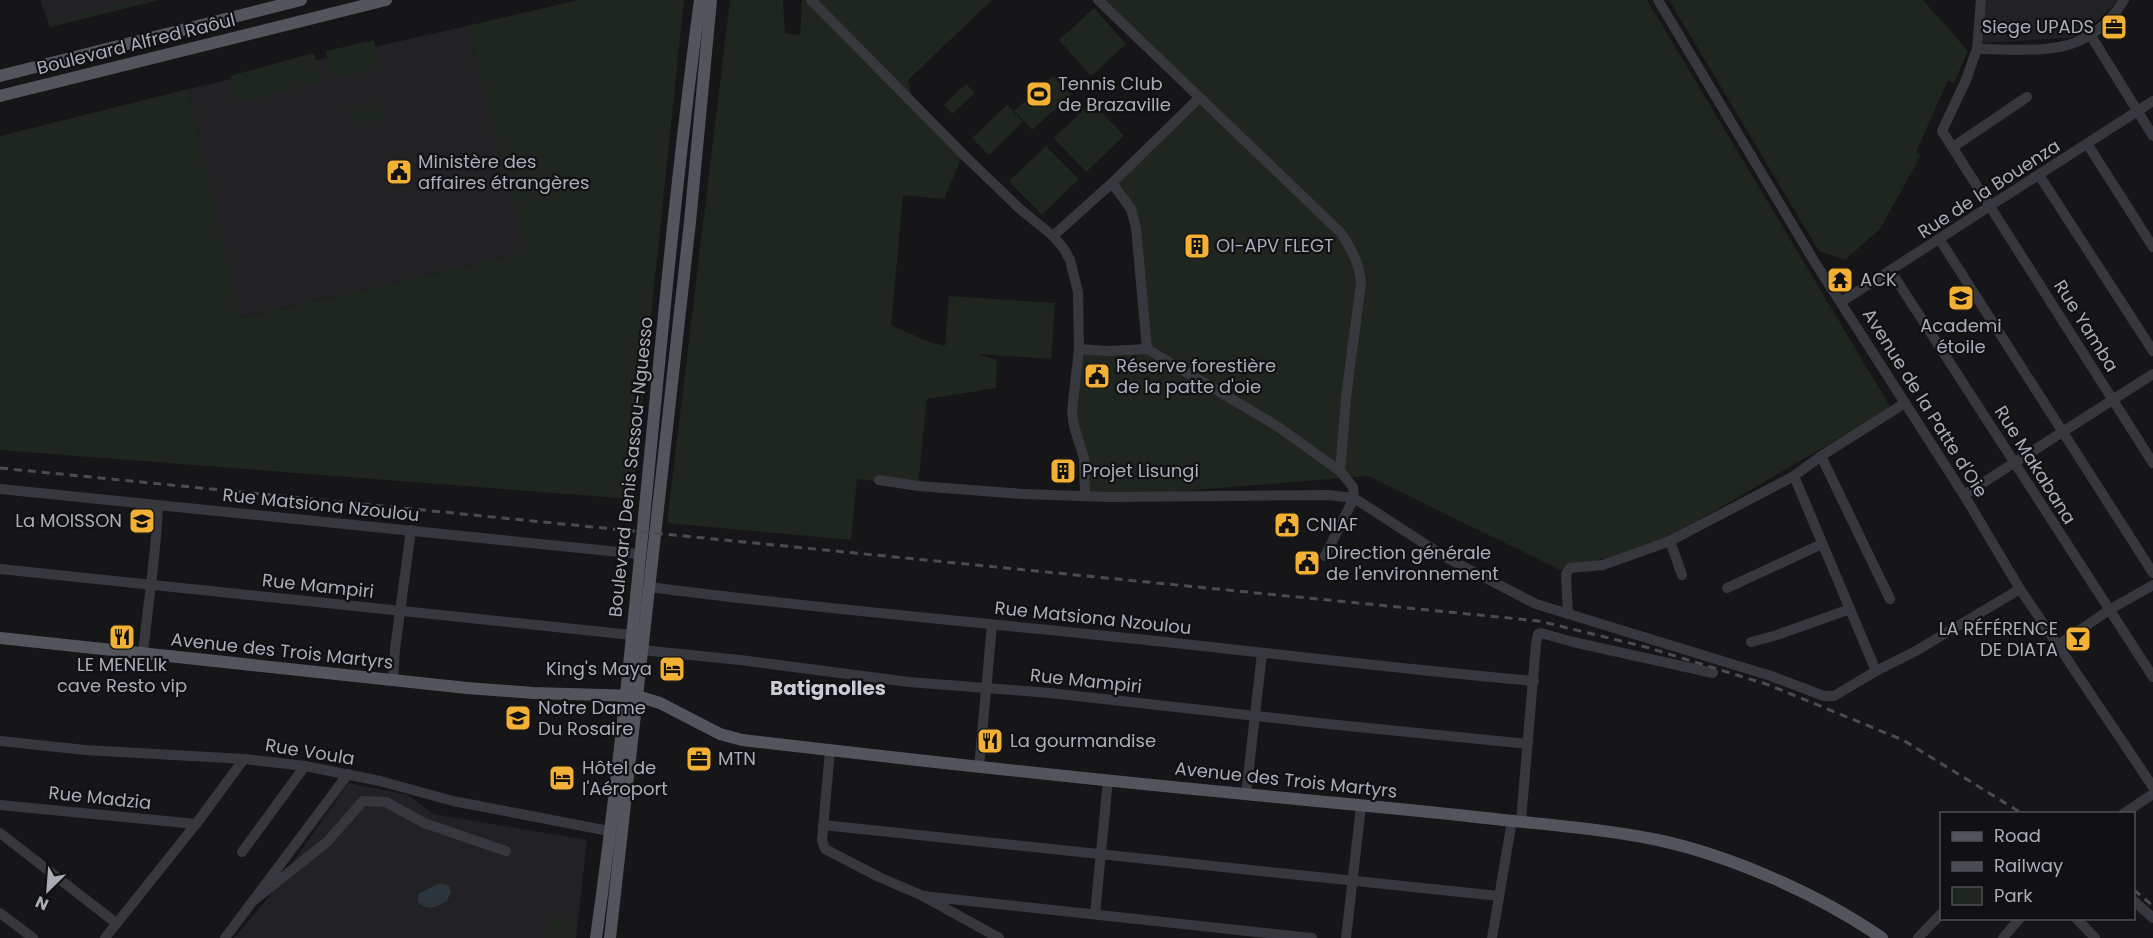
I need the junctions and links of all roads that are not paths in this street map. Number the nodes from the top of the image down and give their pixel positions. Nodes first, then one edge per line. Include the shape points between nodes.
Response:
1 (301, 0) edge
2 (386, 0) edge
3 (700, 0) edge
4 (711, 0) edge
5 (811, 0) edge
6 (1098, 0) edge
7 (1658, 0) edge
8 (1981, 0) edge
9 (2124, 0) edge
10 (2091, 36) junction
11 (1977, 49) junction
12 (0, 76) edge
13 (0, 96) edge
14 (2027, 97) dead end
15 (1199, 98) junction
16 (2153, 101) edge
17 (2138, 112) junction
18 (2153, 136) edge
19 (2088, 145) junction
20 (1953, 147) junction
21 (2039, 175) junction
22 (1112, 183) junction
23 (1992, 207) junction
24 (1053, 236) junction
25 (1940, 240) junction
26 (2153, 247) edge
27 (1890, 270) junction
28 (1841, 302) junction
29 (1079, 349) junction
30 (1147, 349) junction
31 (2153, 351) edge
32 (2153, 374) edge
33 (2113, 400) junction
34 (1905, 403) junction
35 (2063, 430) junction
36 (1821, 456) junction
37 (2015, 462) junction
38 (2153, 463) edge
39 (1340, 471) junction
40 (1794, 476) junction
41 (879, 480) dead end
42 (0, 489) edge
43 (1085, 495) junction
44 (1964, 495) junction
45 (1354, 498) junction
46 (158, 506) junction
47 (411, 530) junction
48 (1670, 540) junction
49 (1822, 544) junction
50 (639, 554) junction
51 (1325, 556) dead end
52 (0, 569) edge
53 (2153, 573) edge
54 (1682, 575) dead end
55 (150, 585) junction
56 (2153, 585) edge
57 (649, 587) junction
58 (1727, 588) dead end
59 (2020, 589) junction
60 (1890, 599) dead end
61 (1850, 609) junction
62 (2109, 610) junction
63 (401, 611) junction
64 (1568, 614) junction
65 (992, 625) junction
66 (632, 635) junction
67 (0, 638) edge
68 (1751, 642) dead end
69 (2058, 645) junction
70 (641, 650) junction
71 (1262, 653) junction
72 (143, 654) junction
73 (1876, 671) junction
74 (1713, 674) dead end
75 (639, 677) junction
76 (2153, 677) edge
77 (393, 681) junction
78 (1534, 681) junction
79 (987, 687) junction
80 (631, 699) junction
81 (660, 703) junction
82 (672, 709) junction
83 (1255, 716) junction
84 (0, 741) edge
85 (1528, 744) junction
86 (830, 750) junction
87 (244, 759) junction
88 (305, 766) junction
89 (979, 767) junction
90 (348, 774) junction
91 (1108, 780) junction
92 (2153, 787) edge
93 (2153, 794) edge
94 (1246, 795) junction
95 (0, 805) edge
96 (1361, 806) junction
97 (2125, 812) edge
98 (1517, 821) junction
99 (196, 824) junction
100 (823, 825) junction
101 (609, 831) junction
102 (0, 833) edge
103 (506, 851) dead end
104 (242, 852) dead end
105 (1101, 853) junction
106 (1353, 880) junction
107 (1499, 896) junction
108 (923, 897) junction
109 (253, 901) junction
110 (2135, 903) edge
111 (0, 913) edge
112 (1095, 914) junction
113 (1940, 914) edge
114 (2153, 918) edge
115 (2018, 920) edge
116 (2078, 920) edge
117 (116, 923) junction
118 (2005, 937) edge
119 (33, 938) edge
120 (105, 938) edge
121 (225, 938) edge
122 (596, 938) edge
123 (610, 938) edge
124 (999, 938) edge
125 (1312, 938) edge
126 (1346, 938) edge
127 (1492, 938) edge
128 (1882, 938) edge
129 (1918, 938) edge
130 (2095, 938) edge

1 - 12 main road, Boulevard Alfred Raôul
2 - 13 main road, Boulevard Alfred Raôul
3 - 50 main road, Boulevard Denis Sassou-Nguesso
4 - 57 main road, Boulevard Denis Sassou-Nguesso
5 - 24 street via 990,182
6 - 15 street
7 - 28 street, Avenue de la Patte d'Oie
8 - 11 street
9 - 10 street
10 - 11 street via 2074,45 2052,49
10 - 17 street
11 - 20 street, Rue Yamba via 1942,131
14 - 20 street
15 - 22 street
15 - 39 street via 1341,233 1357,260 1361,282
16 - 17 street, Rue de la Bouenza
17 - 18 street
17 - 19 street, Rue de la Bouenza
19 - 21 street, Rue de la Bouenza
19 - 26 street
20 - 23 street, Rue Yamba
21 - 23 street, Rue de la Bouenza
21 - 31 street
22 - 24 street
22 - 30 street via 1131,209 1136,228
23 - 25 street, Rue de la Bouenza
23 - 33 street, Rue Yamba
24 - 29 street via 1064,249 1075,275
25 - 27 street, Rue de la Bouenza
25 - 35 street
27 - 28 street, Rue de la Bouenza
27 - 37 street, Rue Makabana
28 - 34 street, Avenue de la Patte d'Oie
29 - 30 street
29 - 43 street via 1072,411 1084,458
30 - 39 street via 1277,426
32 - 33 street
33 - 35 street
33 - 38 street, Rue Yamba
34 - 36 street
34 - 44 street, Avenue de la Patte d'Oie
35 - 37 street
35 - 53 street
36 - 40 street
36 - 60 street
37 - 44 street
37 - 62 street, Rue Makabana
39 - 45 street via 1353,487
40 - 48 street
40 - 49 street
41 - 43 street via 918,486
42 - 46 street, Rue Matsiona Nzoulou
43 - 45 street
44 - 59 street, Avenue de la Patte d'Oie
45 - 51 street
45 - 64 street via 1445,557 1536,604
46 - 47 street, Rue Matsiona Nzoulou
46 - 55 street
47 - 50 street, Rue Matsiona Nzoulou
47 - 63 street
48 - 54 street
48 - 64 street via 1603,565 1570,568 1566,574
49 - 58 street
49 - 61 street
50 - 66 main road, Boulevard Denis Sassou-Nguesso
52 - 55 street, Rue Mampiri
55 - 63 street, Rue Mampiri
55 - 72 street
56 - 62 street
57 - 65 street, Rue Matsiona Nzoulou
57 - 70 main road, Boulevard Denis Sassou-Nguesso
59 - 69 street, Avenue de la Patte d'Oie
59 - 73 street
61 - 68 street
61 - 73 street
62 - 69 street
62 - 76 street, Rue Makabana
63 - 66 street, Rue Mampiri
63 - 77 street
64 - 73 street via 1824,696 1834,696
65 - 71 street, Rue Matsiona Nzoulou
65 - 79 street
66 - 80 main road, Boulevard Denis Sassou-Nguesso
67 - 72 main road, Avenue des Trois Martyrs
69 - 92 street, Avenue de la Patte d'Oie
70 - 75 main road, Boulevard Denis Sassou-Nguesso
70 - 79 street, Rue Mampiri via 909,682
71 - 78 street, Rue Matsiona Nzoulou
71 - 83 street
72 - 77 main road, Avenue des Trois Martyrs
74 - 78 street via 1541,633 1536,636
75 - 80 main road, Boulevard Denis Sassou-Nguesso
75 - 81 main road
77 - 80 main road, Avenue des Trois Martyrs
78 - 85 street
79 - 83 street, Rue Mampiri
79 - 89 street
80 - 81 main road, Avenue des Trois Martyrs
80 - 82 main road, Avenue des Trois Martyrs
80 - 101 main road, Boulevard Denis Sassou-Nguesso
80 - 123 main road, Boulevard Denis Sassou-Nguesso
81 - 82 main road, Avenue des Trois Martyrs
82 - 86 main road, Avenue des Trois Martyrs via 729,738
83 - 85 street, Rue Mampiri
83 - 94 street
84 - 87 street, Rue Voula
85 - 98 street
86 - 89 main road, Avenue des Trois Martyrs
86 - 100 street
87 - 88 street, Rue Voula
87 - 99 street
88 - 90 street, Rue Voula
88 - 104 street
89 - 91 main road, Avenue des Trois Martyrs
90 - 101 street, Rue Voula via 453,801
90 - 109 street
91 - 94 main road, Avenue des Trois Martyrs
91 - 105 street
93 - 97 street
94 - 96 main road, Avenue des Trois Martyrs
95 - 99 street, Rue Madzia
96 - 98 main road, Avenue des Trois Martyrs
96 - 106 street
98 - 107 street
98 - 128 main road, Avenue des Trois Martyrs via 1630,835 1704,853 1791,887
99 - 117 street
100 - 105 street
100 - 108 street via 825,849
101 - 122 main road, Boulevard Denis Sassou-Nguesso
102 - 117 street
103 - 109 street via 424,823 386,802 363,801 327,842
105 - 106 street
105 - 112 street
106 - 107 street
106 - 126 street
107 - 127 street
108 - 112 street
108 - 124 street
109 - 121 street
110 - 114 street
111 - 119 street
112 - 125 street
113 - 129 street
115 - 118 street
116 - 130 street
117 - 120 street

